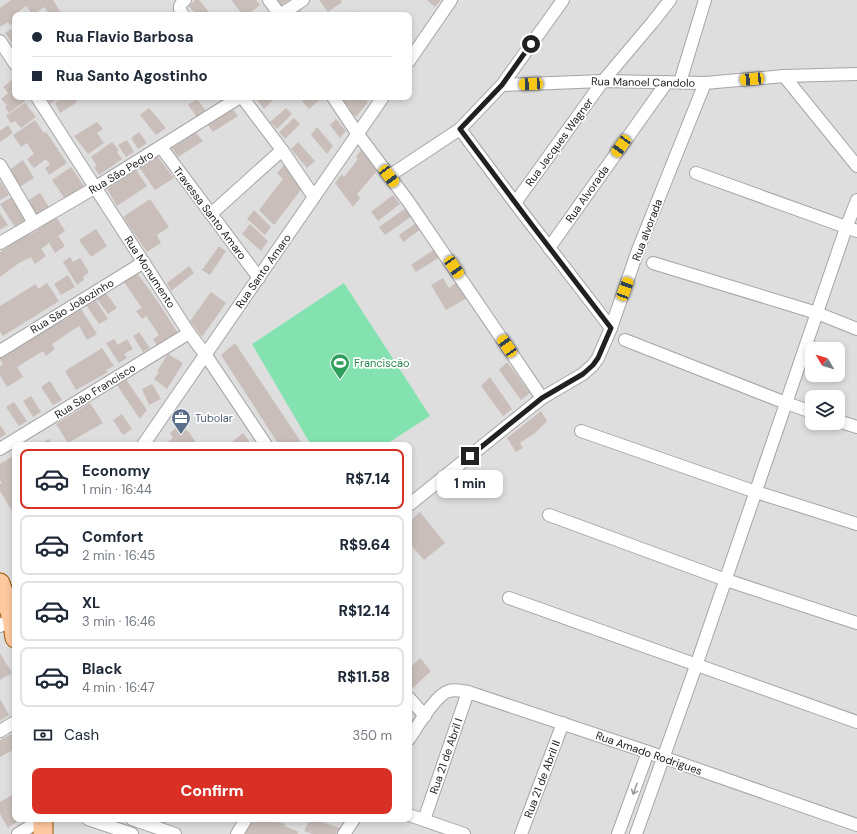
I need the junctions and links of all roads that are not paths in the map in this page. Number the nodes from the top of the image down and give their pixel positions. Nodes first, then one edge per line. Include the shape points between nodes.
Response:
1 (269, 0) edge
2 (303, 0) edge
3 (451, 0) edge
4 (563, 0) edge
5 (670, 0) edge
6 (705, 0) edge
7 (278, 12) edge
8 (285, 12) edge
9 (0, 41) edge
10 (412, 57) edge
11 (12, 59) edge
12 (857, 74) edge
13 (784, 76) junction
14 (603, 81) junction
15 (667, 82) junction
16 (680, 82) junction
17 (705, 83) junction
18 (502, 85) junction
19 (39, 100) edge
20 (236, 100) edge
21 (243, 100) edge
22 (335, 100) edge
23 (381, 100) edge
24 (460, 129) junction
25 (357, 133) junction
26 (161, 147) junction
27 (282, 150) junction
28 (0, 166) edge
29 (857, 166) edge
30 (696, 173) dead end
31 (389, 176) junction
32 (96, 187) junction
33 (314, 197) junction
34 (857, 200) edge
35 (515, 203) junction
36 (211, 214) junction
37 (34, 223) junction
38 (852, 229) edge
39 (0, 243) edge
40 (549, 248) junction
41 (144, 262) junction
42 (653, 263) dead end
43 (259, 278) junction
44 (817, 313) junction
45 (611, 328) junction
46 (857, 329) edge
47 (189, 333) junction
48 (625, 340) dead end
49 (0, 350) edge
50 (205, 354) junction
51 (542, 398) junction
52 (786, 403) junction
53 (805, 410) edge
54 (845, 423) edge
55 (857, 427) edge
56 (581, 431) dead end
57 (145, 442) edge
58 (264, 442) edge
59 (0, 449) edge
60 (756, 492) junction
61 (412, 503) edge
62 (549, 515) dead end
63 (857, 524) edge
64 (726, 580) junction
65 (0, 583) edge
66 (509, 598) dead end
67 (9, 619) edge
68 (857, 623) edge
69 (696, 666) junction
70 (468, 692) junction
71 (412, 701) edge
72 (425, 716) junction
73 (857, 722) edge
74 (563, 723) junction
75 (12, 724) edge
76 (0, 731) edge
77 (412, 735) edge
78 (648, 752) junction
79 (664, 758) junction
80 (412, 816) edge
81 (424, 820) junction
82 (37, 822) edge
83 (42, 822) edge
84 (97, 822) edge
85 (141, 822) edge
86 (244, 822) edge
87 (352, 822) edge
88 (857, 825) edge
89 (18, 834) edge
90 (43, 834) edge
91 (132, 834) edge
92 (175, 834) edge
93 (237, 834) edge
94 (344, 834) edge
95 (464, 834) edge
96 (521, 834) edge
97 (618, 834) edge
98 (636, 834) edge

1 - 7 street
2 - 8 street
3 - 10 street
4 - 18 street
5 - 14 street, Rua Jacques Wagner
6 - 16 street
9 - 11 street
12 - 13 street, Rua Manoel Candolo
13 - 17 street, Rua Manoel Candolo
13 - 29 street
14 - 15 street, Rua Manoel Candolo
14 - 18 street, Rua Manoel Candolo
14 - 35 street, Rua Jacques Wagner
15 - 16 street, Rua Manoel Candolo
15 - 40 street, Rua Alvorada
16 - 17 street, Rua Manoel Candolo
17 - 45 street, Rua alvorada via 638,250
18 - 24 street
19 - 32 street, Rua Monumento
20 - 26 street, Rua São Pedro
21 - 27 street
22 - 25 street
23 - 25 street, Rua Santo Amaro
24 - 31 street
24 - 35 street
25 - 31 street
25 - 33 street, Rua Santo Amaro
26 - 32 street, Rua São Pedro
26 - 36 street, Travessa Santo Amaro
27 - 33 street
27 - 36 street
28 - 37 street
30 - 38 street
31 - 51 street
32 - 37 street, Rua São Pedro
32 - 41 street, Rua Monumento
33 - 43 street, Rua Santo Amaro
34 - 38 street
35 - 40 street
36 - 43 street, Travessa Santo Amaro
37 - 39 street, Rua São Pedro
38 - 44 street
40 - 45 street
41 - 47 street, Rua Monumento
41 - 49 street, Rua São Joãozinho
42 - 44 street
43 - 50 street, Rua Santo Amaro
44 - 46 street
44 - 52 street
45 - 51 street, Rua alvorada via 593,365 583,374
47 - 50 street, Rua Monumento
47 - 59 street, Rua São Francisco
48 - 52 street
50 - 57 street, Rua Santo Amaro
50 - 58 street, Rua Monumento
51 - 61 street, Rua alvorada
52 - 53 street
52 - 60 street
54 - 55 street
56 - 60 street
60 - 63 street
60 - 64 street
62 - 64 street
64 - 68 street
64 - 69 street
65 - 67 main road
66 - 69 street
69 - 73 street
69 - 79 street
70 - 72 street, Rua Amado Rodrigues via 457,690 440,695
70 - 74 street, Rua Amado Rodrigues
70 - 81 street, Rua 21 de Abril I
71 - 72 street
72 - 77 street
74 - 78 street, Rua Amado Rodrigues
74 - 96 street, Rua 21 de Abril II
75 - 76 street
78 - 79 street, Rua Amado Rodrigues
78 -> 97 street
79 - 88 street, Rua Amado Rodrigues
79 - 98 street
80 - 81 street
81 - 95 street
82 - 89 street
83 - 90 main road
84 - 91 street
85 - 92 street
86 - 93 street
87 - 94 street

